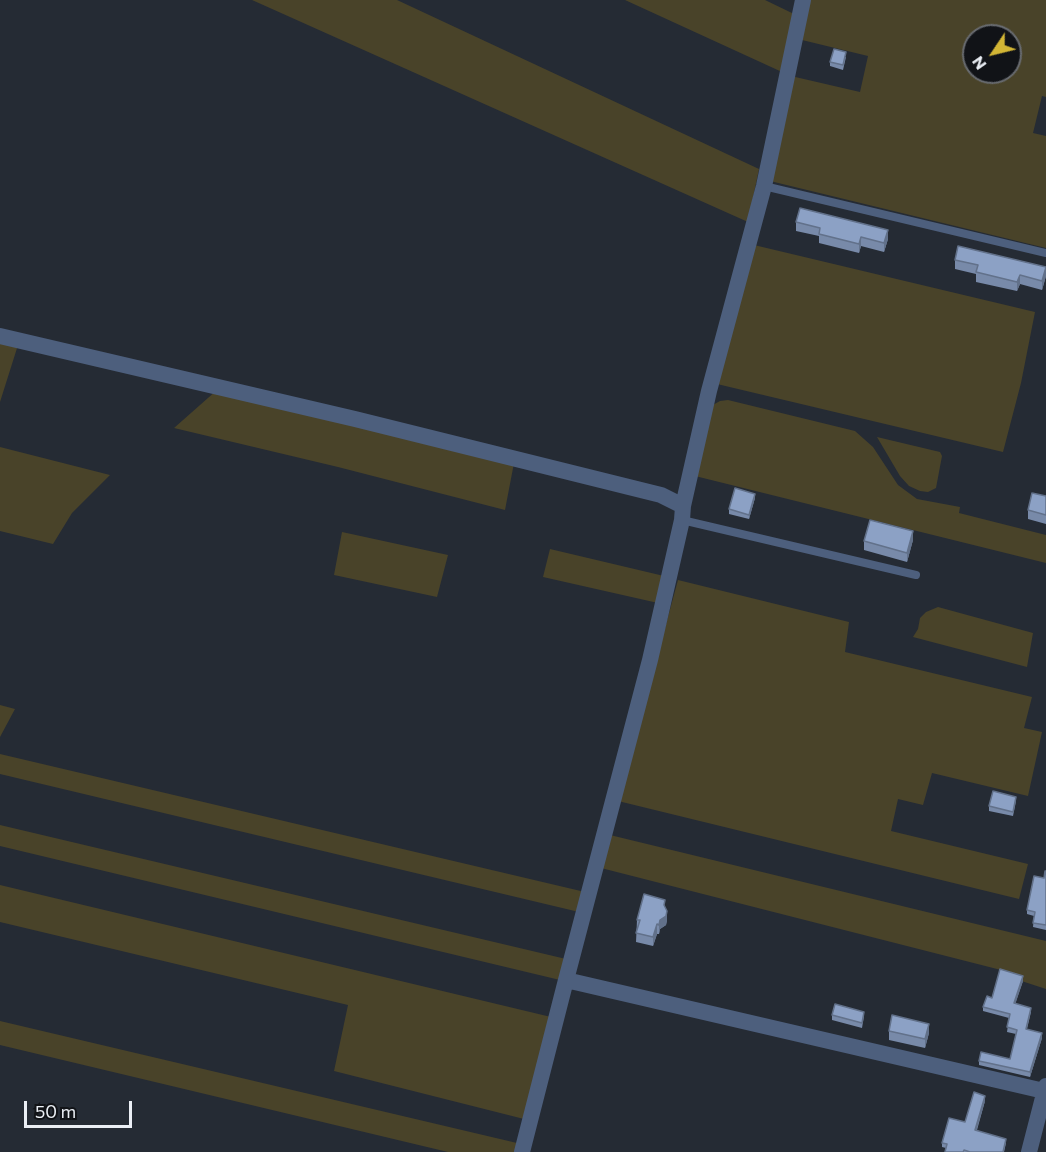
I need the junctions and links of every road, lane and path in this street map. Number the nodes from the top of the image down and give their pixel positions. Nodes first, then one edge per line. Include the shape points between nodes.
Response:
1 (803, 0) edge
2 (764, 186) junction
3 (1046, 253) edge
4 (0, 336) edge
5 (683, 513) junction
6 (916, 575) dead end
7 (566, 980) junction
8 (1045, 1088) edge
9 (522, 1152) edge
10 (1029, 1152) edge

1 - 2 street
2 - 3 lane
2 - 5 street via 709,391
4 - 5 street via 661,495
5 - 6 lane
5 - 7 street via 650,660
7 - 8 street
7 - 9 street
8 - 10 street

